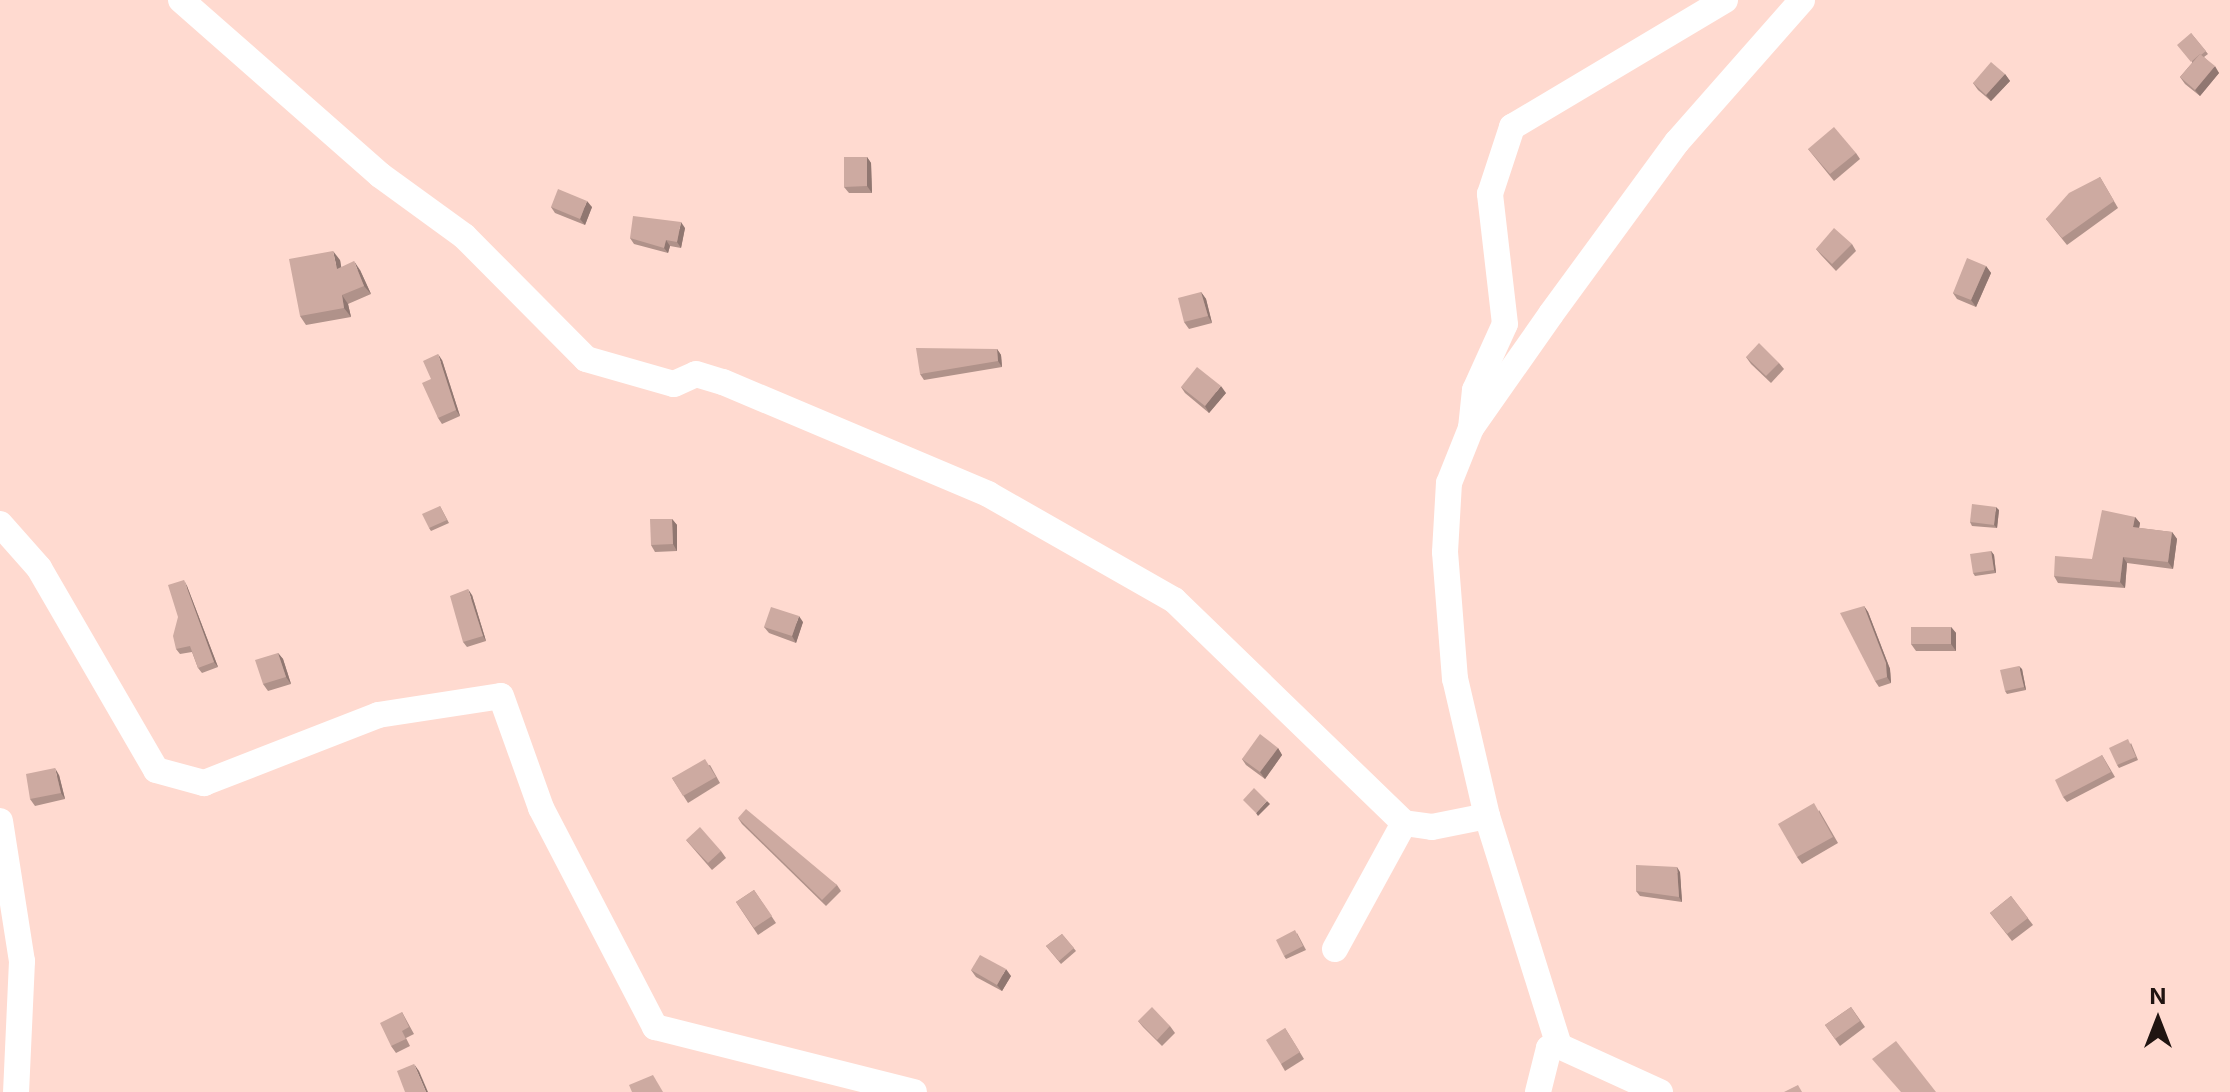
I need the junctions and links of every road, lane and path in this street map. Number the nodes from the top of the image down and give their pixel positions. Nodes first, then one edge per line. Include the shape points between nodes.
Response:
1 (181, 0) edge
2 (1725, 0) edge
3 (1802, 0) edge
4 (1471, 428) junction
5 (0, 524) edge
6 (1487, 816) junction
7 (0, 821) edge
8 (1404, 823) junction
9 (1335, 949) dead end
10 (1559, 1046) junction
11 (16, 1092) edge
12 (914, 1092) edge
13 (1538, 1092) edge
14 (1660, 1092) edge

1 - 8 street via 380,175 464,236 586,359 674,384 696,374 723,382 988,494 1174,600
2 - 4 street via 1512,127 1490,194 1505,324 1475,390
3 - 4 street via 1677,142
4 - 6 street via 1449,483 1445,552 1455,679
5 - 12 street via 39,568 156,770 204,783 378,715 501,696 547,820 655,1027
6 - 8 street via 1432,827
6 - 10 street
7 - 11 street via 22,961
8 - 9 street
10 - 13 street via 1549,1048 1542,1062
10 - 14 street

